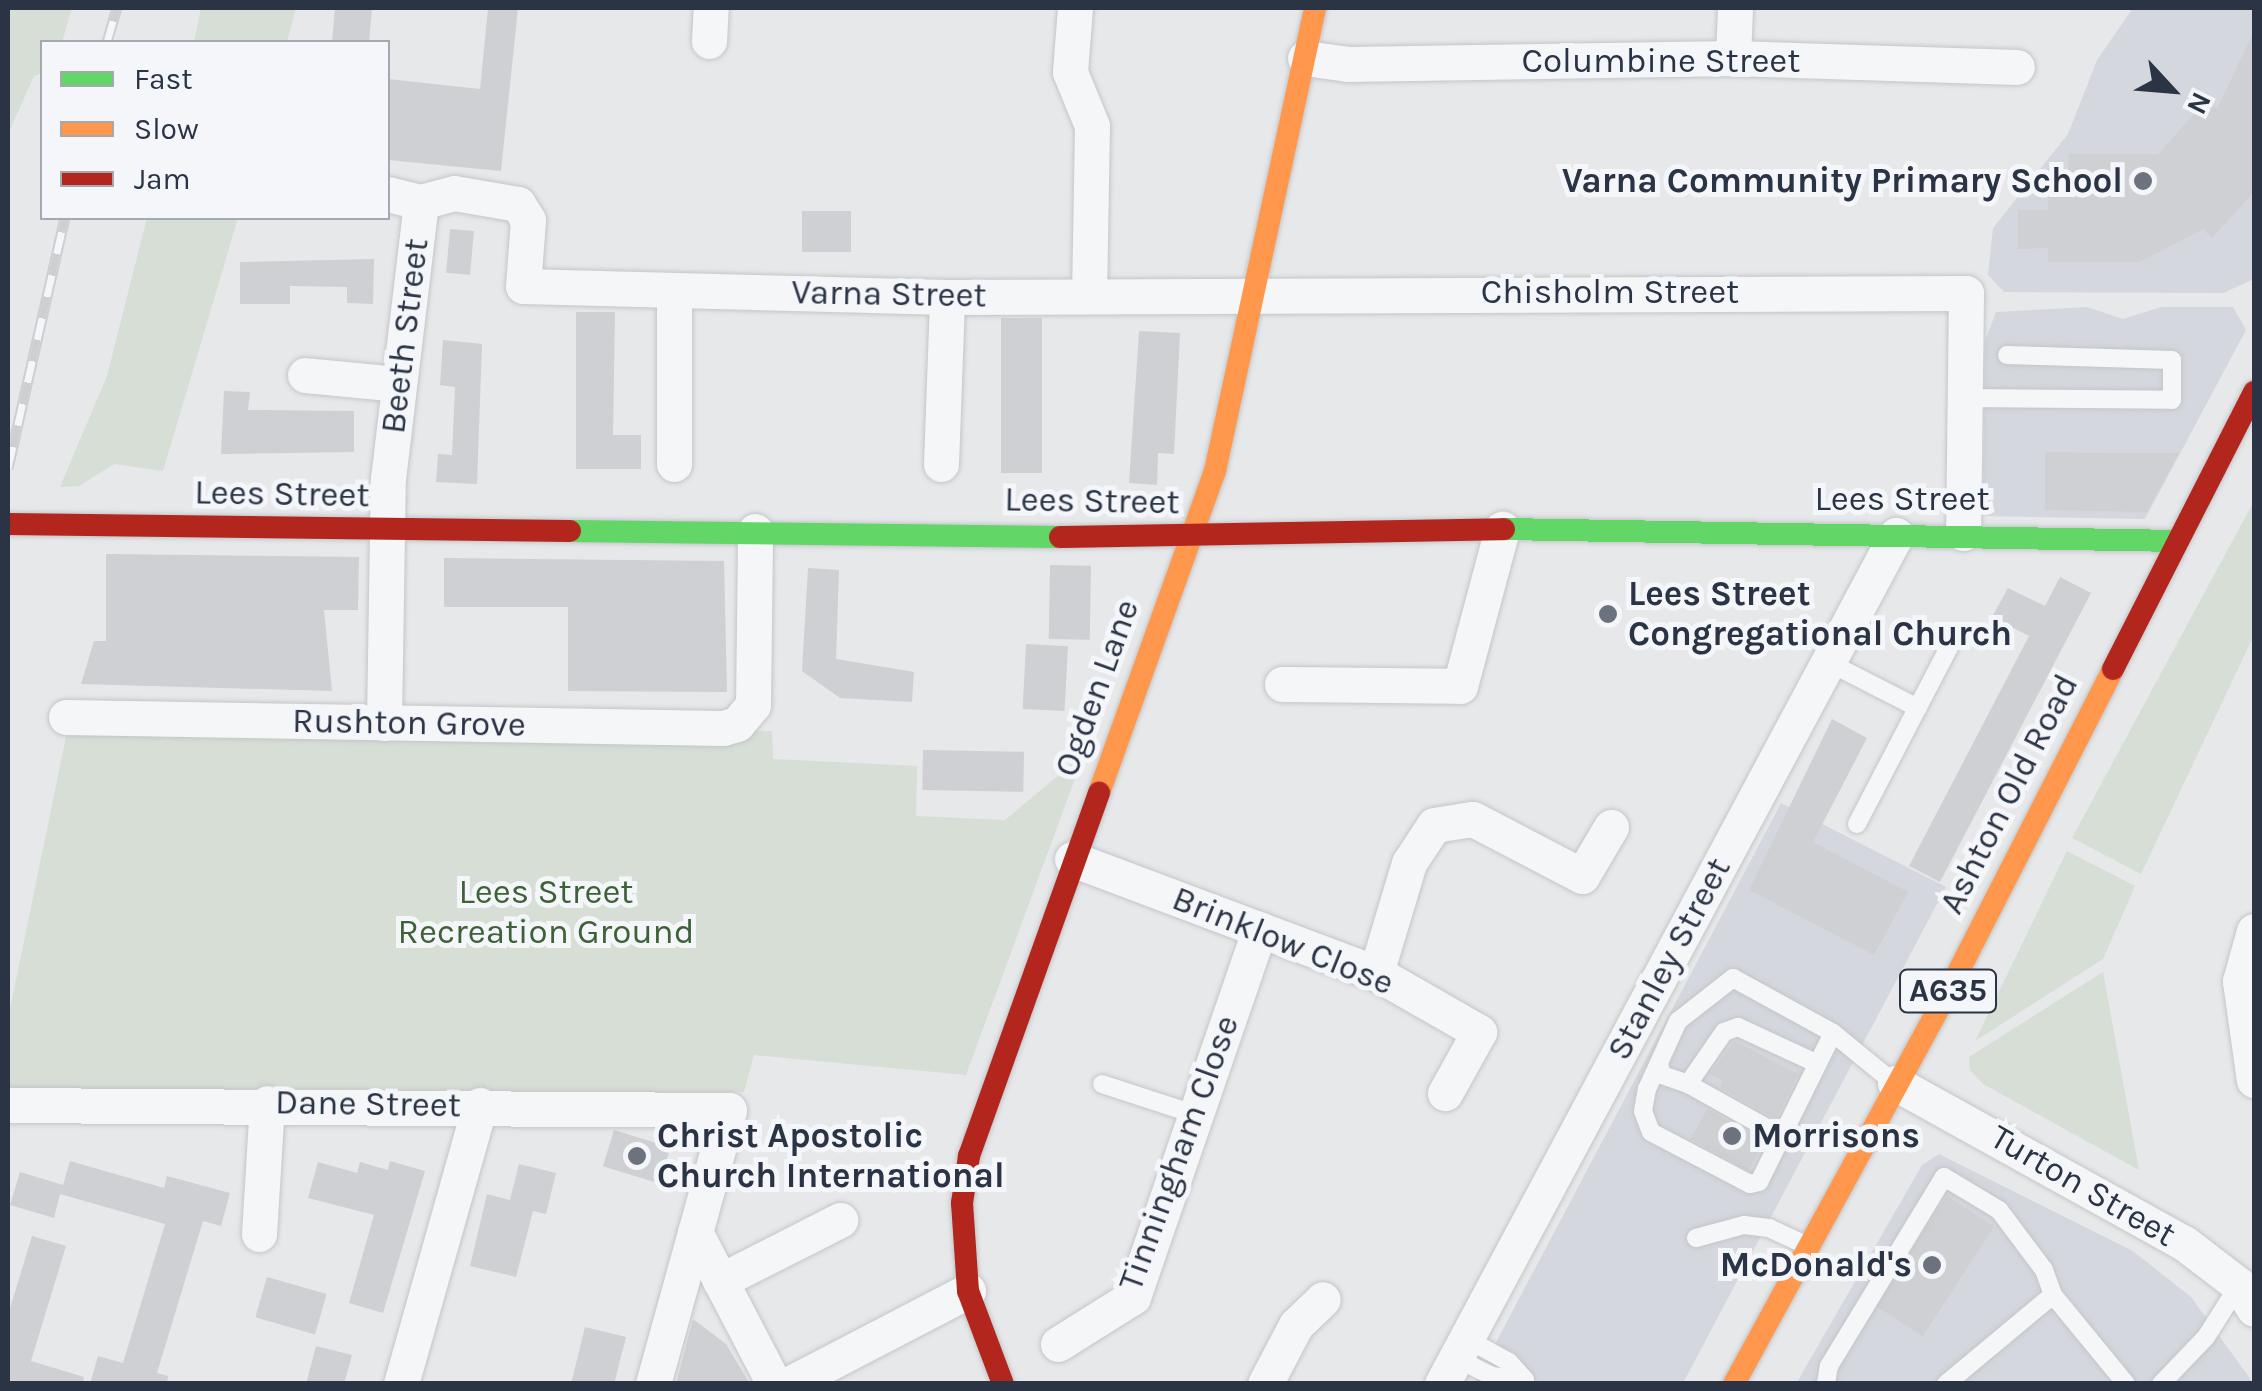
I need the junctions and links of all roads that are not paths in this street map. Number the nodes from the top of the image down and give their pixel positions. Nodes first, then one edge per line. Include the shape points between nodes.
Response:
1 (1075, 8) edge
2 (1315, 8) edge
3 (1735, 8) edge
4 (1305, 58) junction
5 (1733, 58) junction
6 (2017, 67) dead end
7 (404, 198) edge
8 (674, 290) junction
9 (1089, 292) junction
10 (1254, 292) junction
11 (946, 297) junction
12 (2007, 356) dead end
13 (305, 375) dead end
14 (398, 384) junction
15 (2254, 392) edge
16 (1962, 398) junction
17 (674, 464) dead end
18 (942, 464) dead end
19 (8, 524) edge
20 (1502, 528) junction
21 (386, 530) junction
22 (756, 531) junction
23 (1962, 533) junction
24 (1896, 535) junction
25 (1190, 538) junction
26 (2176, 541) junction
27 (1950, 647) dead end
28 (1828, 662) junction
29 (1282, 684) dead end
30 (1918, 708) junction
31 (66, 717) dead end
32 (384, 723) junction
33 (1857, 824) dead end
34 (1610, 827) dead end
35 (1072, 859) junction
36 (1260, 929) junction
37 (2254, 930) edge
38 (1376, 973) junction
39 (1833, 1034) junction
40 (1816, 1063) junction
41 (1659, 1064) junction
42 (2254, 1080) edge
43 (1895, 1083) junction
44 (1102, 1084) dead end
45 (1688, 1084) junction
46 (1446, 1094) dead end
47 (267, 1102) junction
48 (8, 1105) edge
49 (480, 1105) junction
50 (1197, 1116) junction
51 (1783, 1137) junction
52 (840, 1220) dead end
53 (694, 1232) junction
54 (259, 1234) dead end
55 (1696, 1238) dead end
56 (1805, 1246) junction
57 (720, 1282) junction
58 (968, 1291) junction
59 (2052, 1295) junction
60 (2247, 1297) edge
61 (1323, 1299) dead end
62 (1058, 1344) dead end
63 (1455, 1360) edge
64 (401, 1384) edge
65 (653, 1384) edge
66 (774, 1384) edge
67 (789, 1384) edge
68 (1003, 1384) edge
69 (1264, 1384) edge
70 (1734, 1384) edge
71 (1826, 1384) edge
72 (1946, 1384) edge
73 (2126, 1384) edge
74 (2161, 1384) edge

1 - 9 street via 1070,72 1092,126
2 - 4 main road, Ogden Lane
3 - 5 street
4 - 5 street, Columbine Street via 1348,64
4 - 10 main road, Ogden Lane
5 - 6 street, Columbine Street
7 - 8 street, Varna Street via 454,192 518,204 528,220 523,286
7 - 14 street, Beeth Street
8 - 11 street, Varna Street
8 - 17 street
9 - 10 street, Varna Street
9 - 11 street, Varna Street
10 - 16 street, Chisholm Street via 1966,293
10 - 25 main road, Ogden Lane via 1215,472
11 - 18 street
12 - 16 lane via 2172,360 2172,400
13 - 14 street
14 - 21 street, Beeth Street
15 - 26 main road, Ashton Old Road / A635
16 - 23 street
19 - 21 main road, Lees Street
20 - 24 main road, Lees Street
20 - 25 main road, Lees Street
20 - 29 street via 1460,686
21 - 22 main road, Lees Street
21 - 32 street, Beeth Street
22 - 25 main road, Lees Street
22 - 32 street, Rushton Grove via 748,715 723,728
23 - 24 main road, Lees Street
23 - 26 main road, Lees Street
24 - 28 street, Stanley Street
25 - 35 main road, Ogden Lane
26 - 43 main road, Ashton Old Road / A635 via 2024,846
27 - 30 lane
28 - 30 lane
28 - 63 street, Stanley Street
30 - 33 lane
31 - 32 street, Rushton Grove
34 - 38 street via 1582,876 1473,819 1434,825 1409,863
35 - 36 street, Brinklow Close
35 - 58 main road, Ogden Lane via 969,1156 962,1203
36 - 38 street, Brinklow Close
36 - 50 street, Tinningham Close
37 - 42 street via 2240,981
38 - 46 street, Brinklow Close via 1479,1032
39 - 40 lane
39 - 41 lane via 1733,978 1678,1021
39 - 43 lane
40 - 45 lane via 1738,1027 1724,1032
40 - 51 lane
41 - 45 lane via 1662,1076
41 - 51 lane via 1643,1111 1651,1132 1668,1144 1750,1184 1759,1182
43 - 56 main road, Ashton Old Road / A635
43 - 60 street, Turton Street via 2184,1243
44 - 50 lane
45 - 51 lane
47 - 48 street, Dane Street
47 - 49 street, Dane Street
47 - 54 street
49 - 53 street, Dane Street via 729,1110
49 - 64 street
50 - 62 street, Tinningham Close via 1133,1297
52 - 57 street
53 - 57 street
53 - 65 street
55 - 56 lane via 1744,1225
56 - 70 main road, Ashton Old Road / A635
57 - 66 street
58 - 67 street
58 - 68 main road, Ogden Lane
59 - 71 lane via 2044,1270 1999,1210 1944,1176 1836,1355
59 - 72 lane
59 - 73 lane
60 - 74 lane
61 - 69 street via 1296,1325

